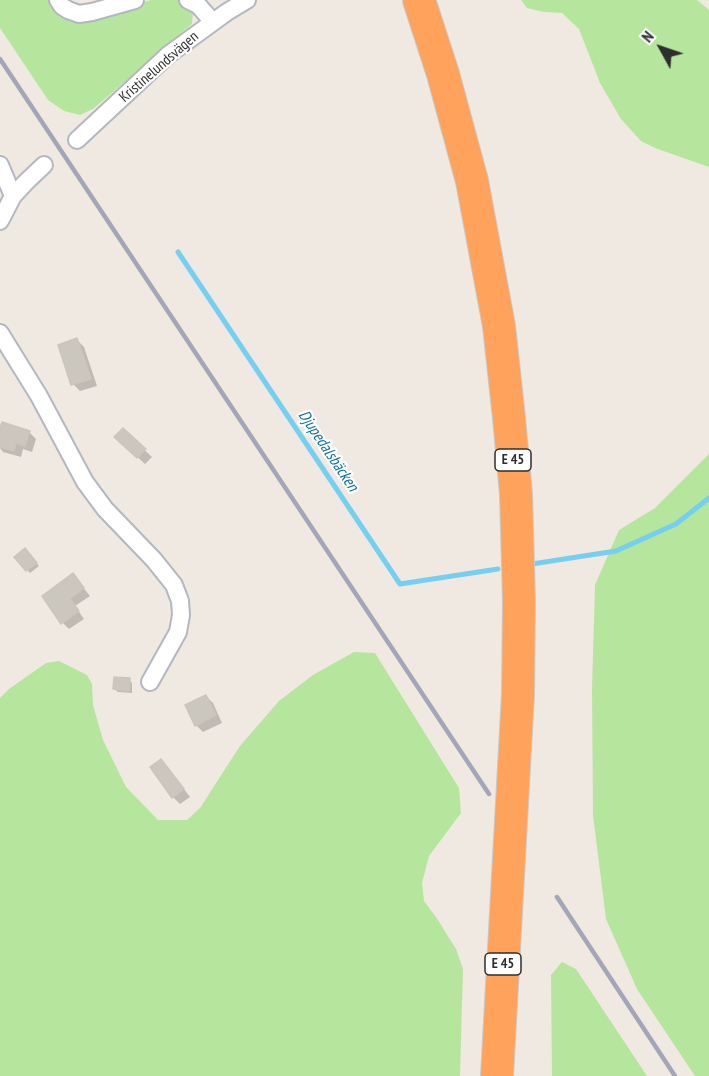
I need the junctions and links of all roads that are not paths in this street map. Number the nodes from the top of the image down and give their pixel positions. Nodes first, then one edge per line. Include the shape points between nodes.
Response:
1 (58, 0) edge
2 (135, 0) edge
3 (188, 0) edge
4 (247, 0) edge
5 (419, 0) edge
6 (436, 0) edge
7 (213, 22) junction
8 (77, 140) dead end
9 (0, 165) edge
10 (44, 165) dead end
11 (13, 196) junction
12 (0, 221) edge
13 (0, 333) edge
14 (150, 682) dead end
15 (498, 1076) edge
16 (517, 1076) edge

1 - 2 street via 79,14
3 - 7 street
4 - 7 street, Kristinelundsvägen
5 - 15 highway, E 45 via 472,181 499,326 516,494 518,694
6 - 16 highway, E 45 via 489,178 516,321 533,493 533,691
7 - 8 street, Kristinelundsvägen via 168,55
9 - 11 street
10 - 11 street
11 - 12 street
13 - 14 street via 85,482 174,585 182,615 178,632

